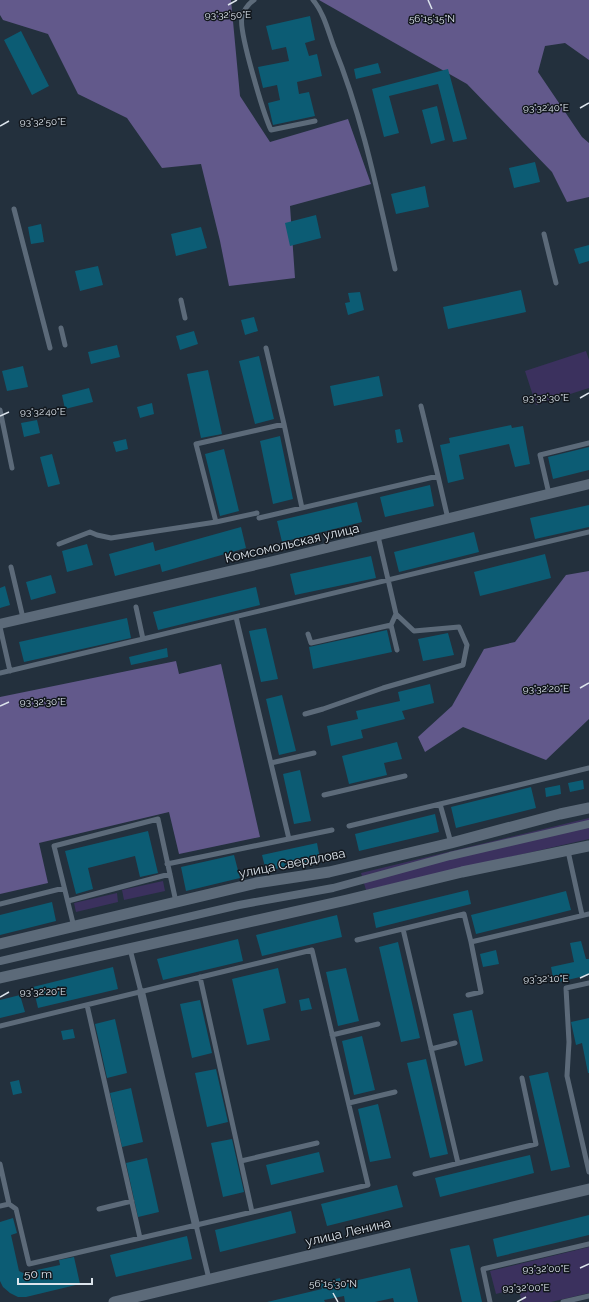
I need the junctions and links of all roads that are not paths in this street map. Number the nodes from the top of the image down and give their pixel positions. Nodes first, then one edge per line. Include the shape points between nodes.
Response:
1 (254, 0) edge
2 (312, 0) edge
3 (315, 121) dead end
4 (14, 209) dead end
5 (544, 234) dead end
6 (395, 269) dead end
7 (556, 283) dead end
8 (181, 300) dead end
9 (185, 318) dead end
10 (61, 328) dead end
11 (65, 345) dead end
12 (50, 348) dead end
13 (266, 348) dead end
14 (421, 406) dead end
15 (0, 410) edge
16 (284, 424) junction
17 (589, 443) edge
18 (12, 468) dead end
19 (438, 476) junction
20 (589, 484) edge
21 (549, 494) junction
22 (302, 508) junction
23 (448, 519) junction
24 (216, 522) junction
25 (589, 532) edge
26 (378, 536) junction
27 (59, 544) dead end
28 (11, 567) dead end
29 (389, 580) junction
30 (136, 607) dead end
31 (396, 614) junction
32 (236, 617) junction
33 (23, 618) junction
34 (0, 624) edge
35 (391, 625) junction
36 (0, 627) edge
37 (308, 634) dead end
38 (144, 639) junction
39 (397, 650) dead end
40 (10, 671) junction
41 (0, 673) edge
42 (305, 714) dead end
43 (314, 753) dead end
44 (271, 763) junction
45 (589, 768) edge
46 (405, 776) dead end
47 (324, 796) dead end
48 (440, 804) junction
49 (589, 808) edge
50 (589, 824) edge
51 (349, 826) dead end
52 (332, 830) dead end
53 (289, 839) junction
54 (451, 843) junction
55 (589, 846) edge
56 (568, 851) junction
57 (167, 864) junction
58 (170, 874) junction
59 (64, 888) junction
60 (68, 901) junction
61 (176, 902) junction
62 (0, 904) edge
63 (589, 914) edge
64 (582, 915) junction
65 (74, 927) junction
66 (403, 929) junction
67 (357, 940) dead end
68 (471, 942) junction
69 (0, 944) edge
70 (130, 949) junction
71 (0, 961) edge
72 (200, 977) junction
73 (0, 978) edge
74 (589, 983) edge
75 (141, 992) junction
76 (468, 995) dead end
77 (87, 1005) junction
78 (378, 1024) dead end
79 (0, 1026) edge
80 (332, 1035) junction
81 (455, 1043) dead end
82 (431, 1049) junction
83 (522, 1078) dead end
84 (395, 1092) dead end
85 (349, 1103) junction
86 (317, 1143) dead end
87 (241, 1161) junction
88 (458, 1163) junction
89 (0, 1164) edge
90 (589, 1172) edge
91 (415, 1174) dead end
92 (589, 1189) edge
93 (132, 1201) junction
94 (9, 1204) junction
95 (0, 1206) edge
96 (99, 1209) dead end
97 (252, 1212) junction
98 (196, 1225) junction
99 (140, 1238) junction
100 (589, 1244) edge
101 (209, 1279) junction
102 (589, 1296) edge
103 (114, 1302) edge
104 (490, 1302) edge
105 (563, 1302) edge

1 - 3 lane via 246,7 242,17 243,34 271,130
2 - 6 lane via 322,13 356,106
4 - 12 lane
5 - 7 lane
8 - 9 lane
10 - 11 lane
13 - 16 lane
14 - 19 lane
15 - 18 lane
16 - 22 lane
16 - 24 lane via 196,444
17 - 21 lane via 540,455
19 - 22 lane
19 - 23 lane
20 - 21 street, Комсомольская улица
21 - 23 street, Комсомольская улица
22 - 24 lane
23 - 26 street, Комсомольская улица
24 - 27 lane via 111,538 90,532
25 - 29 lane
26 - 29 lane
26 - 33 street, Комсомольская улица
28 - 33 lane
29 - 31 lane
29 - 32 lane
30 - 38 lane
31 - 35 lane
31 - 42 lane via 414,631 459,627 467,645 463,666 383,688
32 - 38 lane
32 - 44 lane
33 - 34 street, Комсомольская улица
35 - 37 lane via 311,643
35 - 39 lane
36 - 40 lane
38 - 40 lane
40 - 41 lane
43 - 44 lane
44 - 53 lane
45 - 48 lane
46 - 47 lane
48 - 51 lane
48 - 54 lane
49 - 54 street, улица Свердлова
50 - 71 street via 450,856 344,885 239,905
52 - 53 lane
53 - 57 lane
54 - 61 street, улица Свердлова via 329,872 256,883
55 - 56 street
56 - 64 lane
56 - 70 street via 462,872
57 - 58 lane
57 - 59 lane via 158,819 54,846
58 - 60 lane
58 - 61 lane
59 - 60 lane
59 - 62 lane
60 - 65 lane
61 - 65 street, улица Свердлова
63 - 64 lane
64 - 68 lane
65 - 69 street, улица Свердлова
66 - 67 lane
66 - 68 lane via 464,914
66 - 82 lane
68 - 76 lane via 481,992
70 - 73 street
70 - 75 lane
72 - 75 lane
72 - 80 lane via 312,950
72 - 87 lane
74 - 90 lane via 566,988 569,1042 567,1076
75 - 77 lane
75 - 98 street
77 - 79 lane
77 - 93 lane
78 - 80 lane
80 - 85 lane
81 - 82 lane
82 - 88 lane
83 - 88 lane via 536,1144
84 - 85 lane
85 - 97 lane via 368,1185
86 - 87 lane
87 - 97 lane
88 - 91 lane
89 - 94 lane
92 - 101 street, улица Ленина
93 - 96 lane
93 - 99 lane
94 - 95 lane
94 - 99 lane via 16,1209 29,1264
97 - 98 lane
98 - 99 lane
98 - 101 lane
100 - 104 lane via 483,1269
101 - 103 street, улица Ленина
102 - 105 lane

